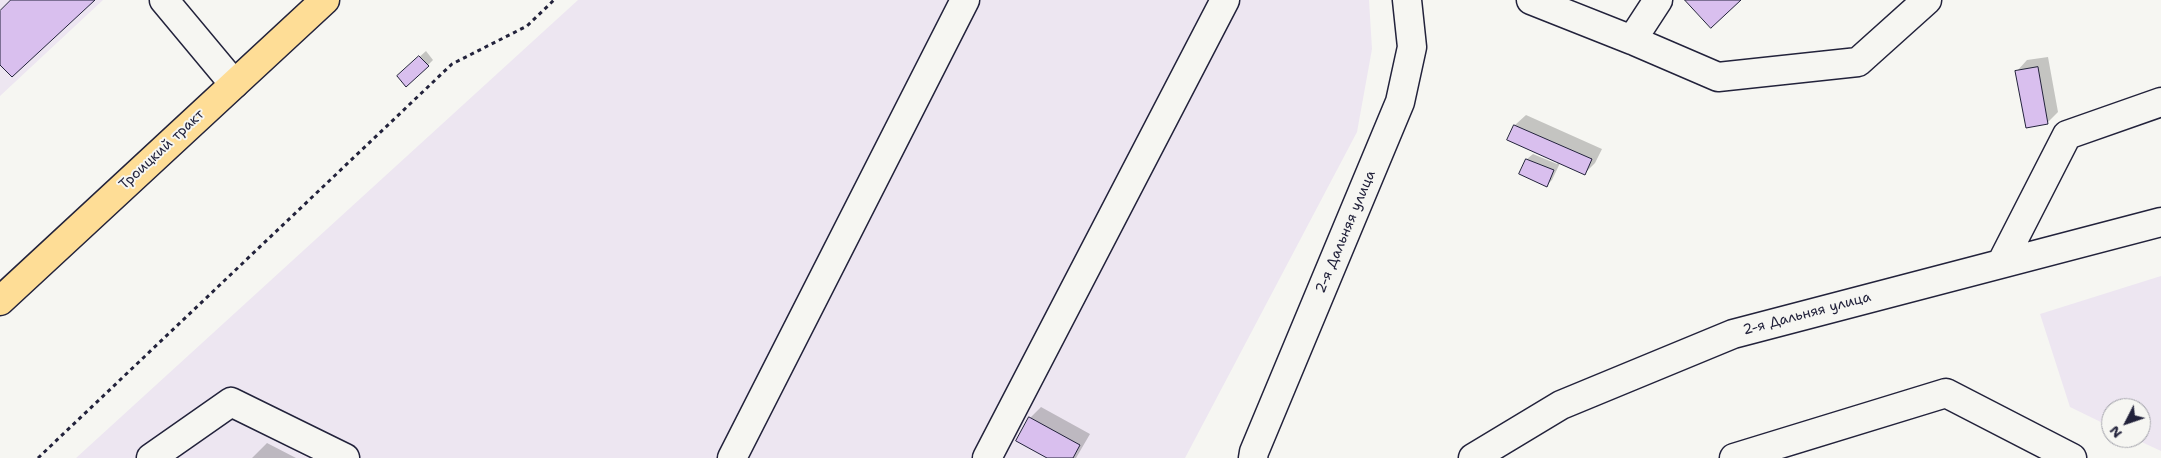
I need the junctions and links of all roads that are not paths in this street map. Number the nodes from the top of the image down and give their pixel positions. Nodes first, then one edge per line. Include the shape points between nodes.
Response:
1 (164, 0) edge
2 (325, 0) edge
3 (964, 0) edge
4 (1225, 0) edge
5 (1407, 0) edge
6 (1531, 0) edge
7 (1658, 0) edge
8 (1927, 0) edge
9 (1632, 40) junction
10 (234, 84) junction
11 (2161, 102) edge
12 (2161, 222) edge
13 (2002, 262) junction
14 (0, 301) edge
15 (151, 458) edge
16 (345, 458) edge
17 (732, 458) edge
18 (987, 458) edge
19 (1254, 458) edge
20 (1473, 458) edge
21 (1734, 458) edge
22 (2072, 458) edge

1 - 10 street
2 - 10 main road, Троицкий тракт
3 - 17 street
4 - 18 street
5 - 19 street, 2-я Дальняя улица via 1412,47 1400,102
6 - 9 street
7 - 9 street
8 - 9 street via 1858,62 1718,77
10 - 14 main road, Троицкий тракт
11 - 13 street via 2067,136
12 - 13 street, 2-я Дальняя улица
13 - 20 street, 2-я Дальняя улица via 1733,334 1561,405
15 - 16 street via 231,402
21 - 22 street via 1946,394

